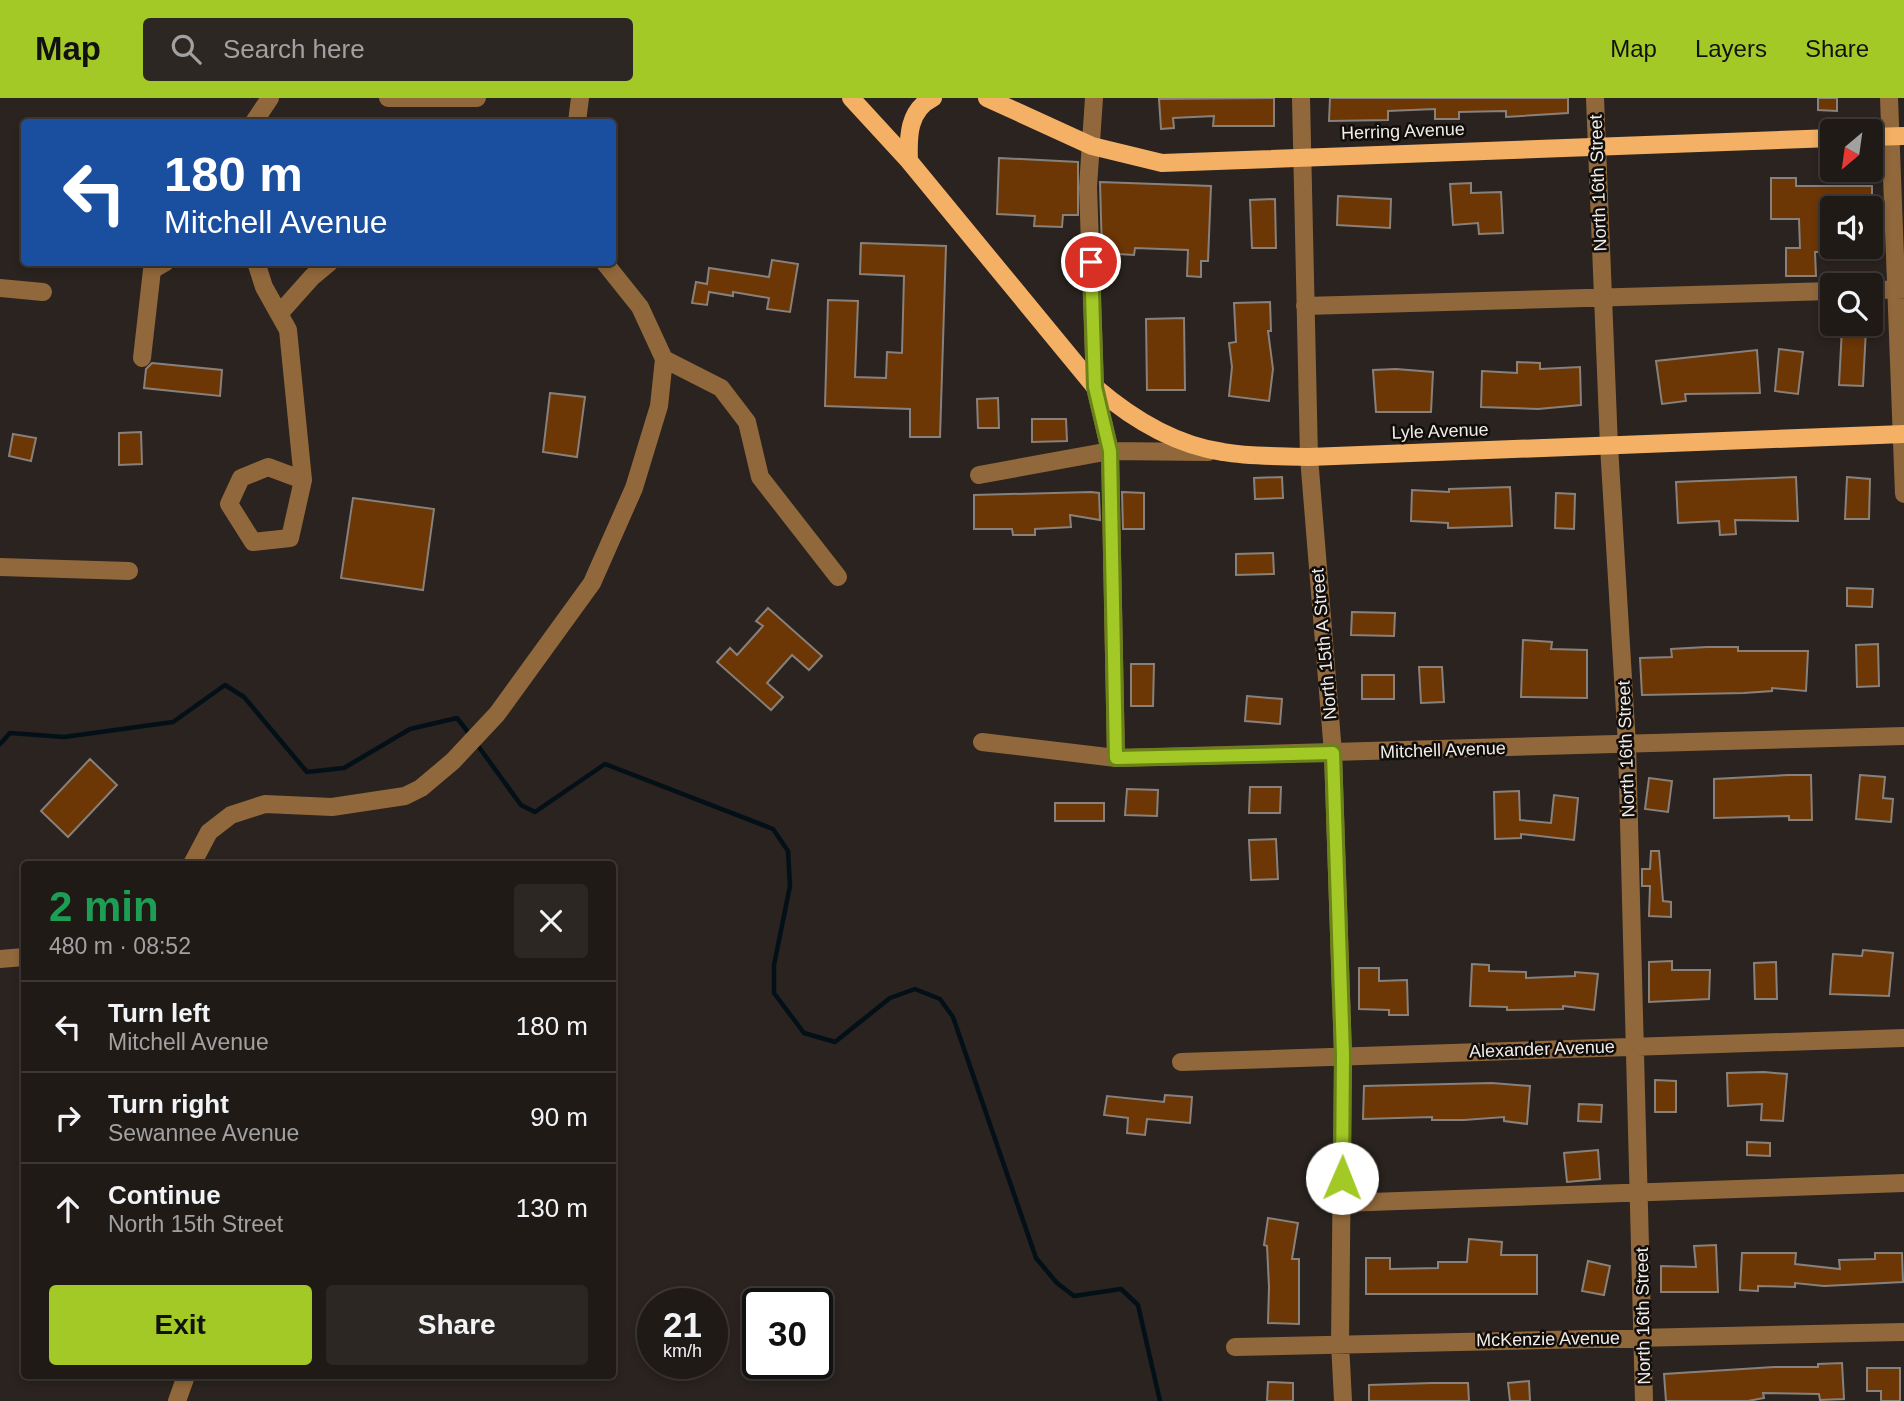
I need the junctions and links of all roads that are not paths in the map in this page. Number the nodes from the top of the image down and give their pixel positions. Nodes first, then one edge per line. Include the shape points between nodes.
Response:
1 (270, 98) edge
2 (388, 98) edge
3 (477, 98) edge
4 (580, 98) edge
5 (851, 98) edge
6 (933, 98) edge
7 (987, 98) edge
8 (1094, 98) edge
9 (1301, 98) edge
10 (1595, 98) edge
11 (1889, 98) edge
12 (256, 119) edge
13 (577, 119) edge
14 (1897, 136) edge
15 (1820, 138) edge
16 (1092, 146) junction
17 (1596, 146) junction
18 (1301, 156) junction
19 (909, 161) junction
20 (159, 266) edge
21 (258, 266) edge
22 (325, 266) edge
23 (607, 266) edge
24 (0, 288) edge
25 (1900, 289) edge
26 (1820, 291) edge
27 (43, 292) dead end
28 (1603, 299) junction
29 (1305, 306) junction
30 (279, 314) junction
31 (142, 358) dead end
32 (664, 359) junction
33 (1095, 387) junction
34 (1902, 434) edge
35 (1609, 446) junction
36 (1110, 451) junction
37 (1222, 452) junction
38 (1309, 457) junction
39 (979, 475) dead end
40 (303, 480) junction
41 (1904, 494) edge
42 (0, 567) edge
43 (129, 571) dead end
44 (838, 577) dead end
45 (1904, 736) edge
46 (982, 742) dead end
47 (1627, 744) junction
48 (1333, 753) junction
49 (1116, 758) junction
50 (194, 861) edge
51 (21, 957) edge
52 (0, 959) edge
53 (1904, 1038) edge
54 (1635, 1045) junction
55 (1343, 1055) junction
56 (1181, 1062) dead end
57 (1904, 1183) edge
58 (1640, 1191) junction
59 (1342, 1203) junction
60 (1904, 1332) edge
61 (1644, 1338) junction
62 (1340, 1343) junction
63 (1235, 1347) dead end
64 (185, 1379) edge
65 (177, 1401) edge
66 (1343, 1401) edge
67 (1644, 1401) edge

1 - 12 street
2 - 3 street
4 - 13 street
5 - 19 main road
6 - 19 main road via 914,118 908,139
7 - 16 main road, Herring Avenue
8 - 16 street
9 - 18 street, North 15th A Street
10 - 17 street, North 16th Street
11 - 14 street
14 - 25 street
15 - 17 main road, Herring Avenue
16 - 18 main road, Herring Avenue via 1162,163
16 - 33 street via 1088,187
17 - 18 main road, Herring Avenue
17 - 28 street, North 16th Street
18 - 29 street, North 15th A Street
19 - 33 main road
20 - 31 street via 152,270
21 - 30 street
22 - 30 street
23 - 32 street via 640,307
24 - 27 street
25 - 34 street
26 - 28 street
28 - 29 street
28 - 35 street, North 16th Street
29 - 38 street, North 15th A Street
30 - 40 street via 288,330
32 - 44 street via 721,388 747,422 760,477
32 - 50 street via 659,406 634,488 592,583 497,713 453,761 405,796 332,807 265,804 231,815 209,832
33 - 36 street
33 - 37 main road via 1148,426
34 - 35 main road, Lyle Avenue
34 - 41 street
35 - 38 main road, Lyle Avenue
35 - 47 street, North 16th Street
36 - 37 street, Lyle Avenue
36 - 39 street, Lyle Avenue
36 - 49 street
37 - 38 main road, Lyle Avenue
38 - 48 street, North 15th A Street
40 - 40 street via 290,538 253,542 229,504 241,478 268,467
42 - 43 street
45 - 47 street, Mitchell Avenue
46 - 49 street, Mitchell Avenue
47 - 48 street, Mitchell Avenue
47 - 54 street, North 16th Street
48 - 49 street, Mitchell Avenue
48 - 55 street, North 15th A Street
51 - 52 street
53 - 54 street, Alexander Avenue
54 - 55 street, Alexander Avenue
54 - 58 street, North 16th Street
55 - 56 street, Alexander Avenue
55 - 59 street, North 15th A Street
57 - 58 street
58 - 59 street
58 - 61 street, North 16th Street
59 - 62 street, North 15th A Street
60 - 61 street, McKenzie Avenue
61 - 62 street, McKenzie Avenue
61 - 67 street, North 16th Street
62 - 63 street, McKenzie Avenue
62 - 66 street, North 15th A Street
64 - 65 street

